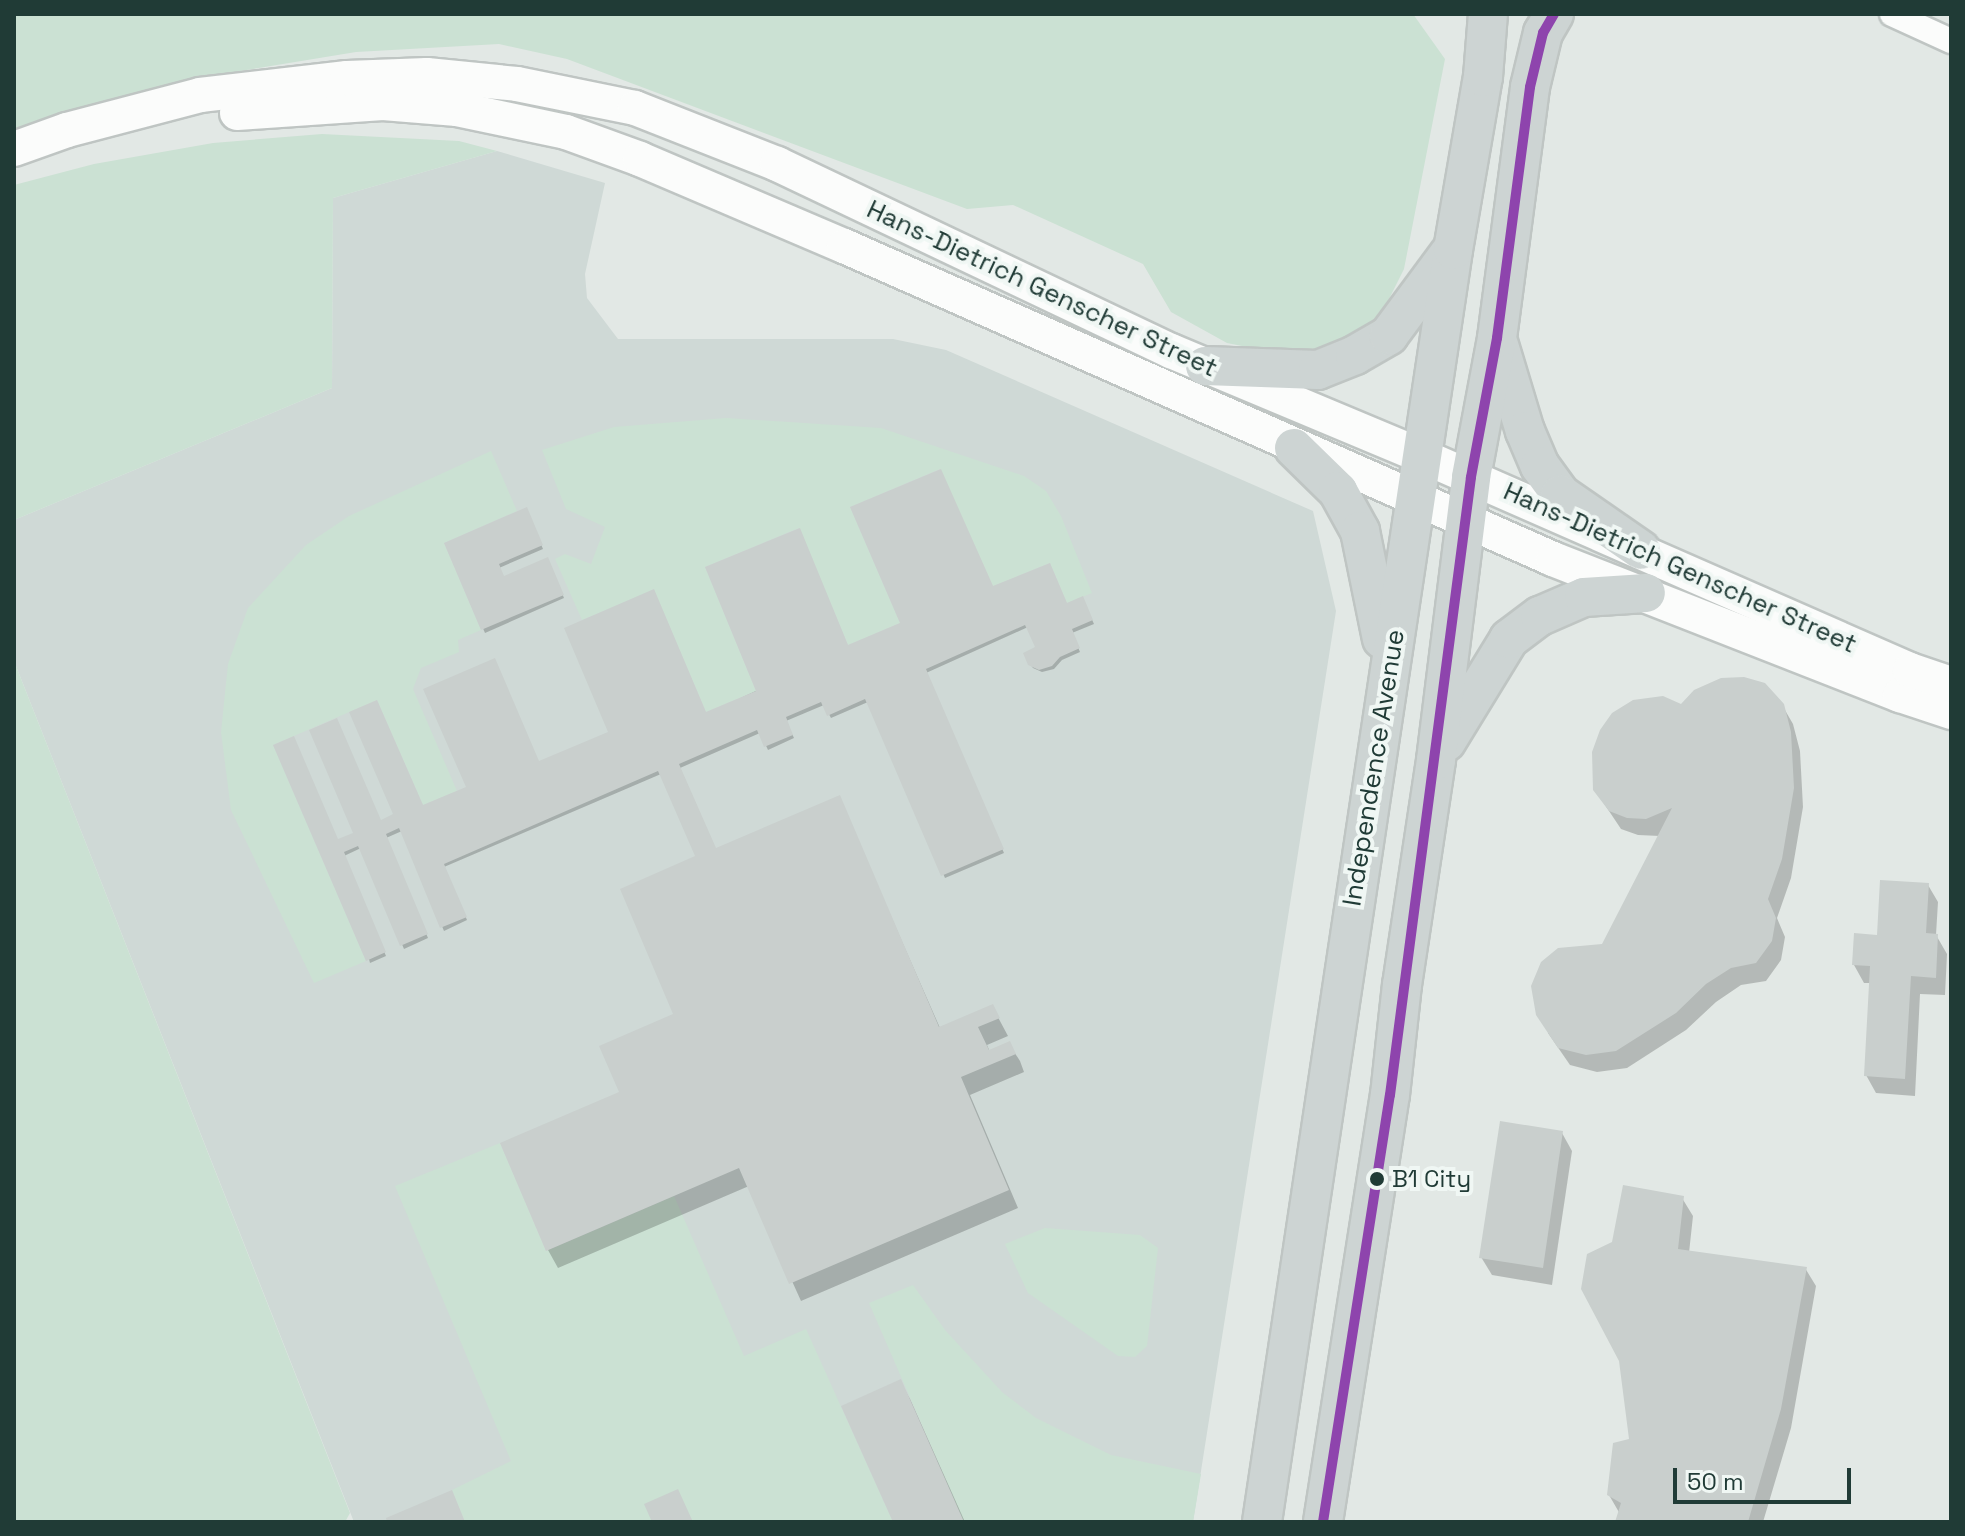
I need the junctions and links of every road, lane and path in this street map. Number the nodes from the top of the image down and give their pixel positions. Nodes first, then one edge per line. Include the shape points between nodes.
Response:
1 (1466, 14) edge
2 (1488, 14) edge
3 (1554, 14) edge
4 (1892, 14) edge
5 (1951, 41) edge
6 (1476, 117) junction
7 (97, 121) junction
8 (14, 149) edge
9 (1453, 250) junction
10 (1497, 338) junction
11 (1205, 366) junction
12 (1294, 448) junction
13 (1422, 456) junction
14 (1471, 477) junction
15 (1416, 497) junction
16 (1466, 521) junction
17 (1641, 550) junction
18 (1646, 593) junction
19 (1387, 677) junction
20 (1951, 684) edge
21 (1951, 712) edge
22 (1436, 760) junction
23 (1262, 1522) edge
24 (1323, 1522) edge

1 - 6 main road
2 - 6 main road, Independence Avenue
3 - 10 main road via 1543,33 1530,87
4 - 5 street
6 - 9 main road, Independence Avenue
7 - 8 street, Hans-Dietrich Genscher Street
7 - 11 street, Hans-Dietrich Genscher Street via 200,95 347,78 427,75 589,96 635,108 777,164
7 - 12 street, Hans-Dietrich Genscher Street via 383,103 457,109 566,132 829,240
9 - 11 main road via 1389,335 1355,355 1318,370
9 - 13 main road, Independence Avenue
10 - 14 main road
10 - 17 main road via 1540,466 1560,494
11 - 13 street, Hans-Dietrich Genscher Street
12 - 15 street, Hans-Dietrich Genscher Street
12 - 19 main road via 1338,491 1360,531
13 - 14 street, Hans-Dietrich Genscher Street
13 - 15 main road, Independence Avenue
14 - 16 main road
14 - 17 street, Hans-Dietrich Genscher Street
15 - 16 street, Hans-Dietrich Genscher Street
15 - 19 main road, Independence Avenue
16 - 18 street, Hans-Dietrich Genscher Street
16 - 22 main road
17 - 20 street, Hans-Dietrich Genscher Street
18 - 21 street, Hans-Dietrich Genscher Street
18 - 22 main road via 1584,597 1540,616 1509,639
19 - 23 main road, Independence Avenue
22 - 24 main road

